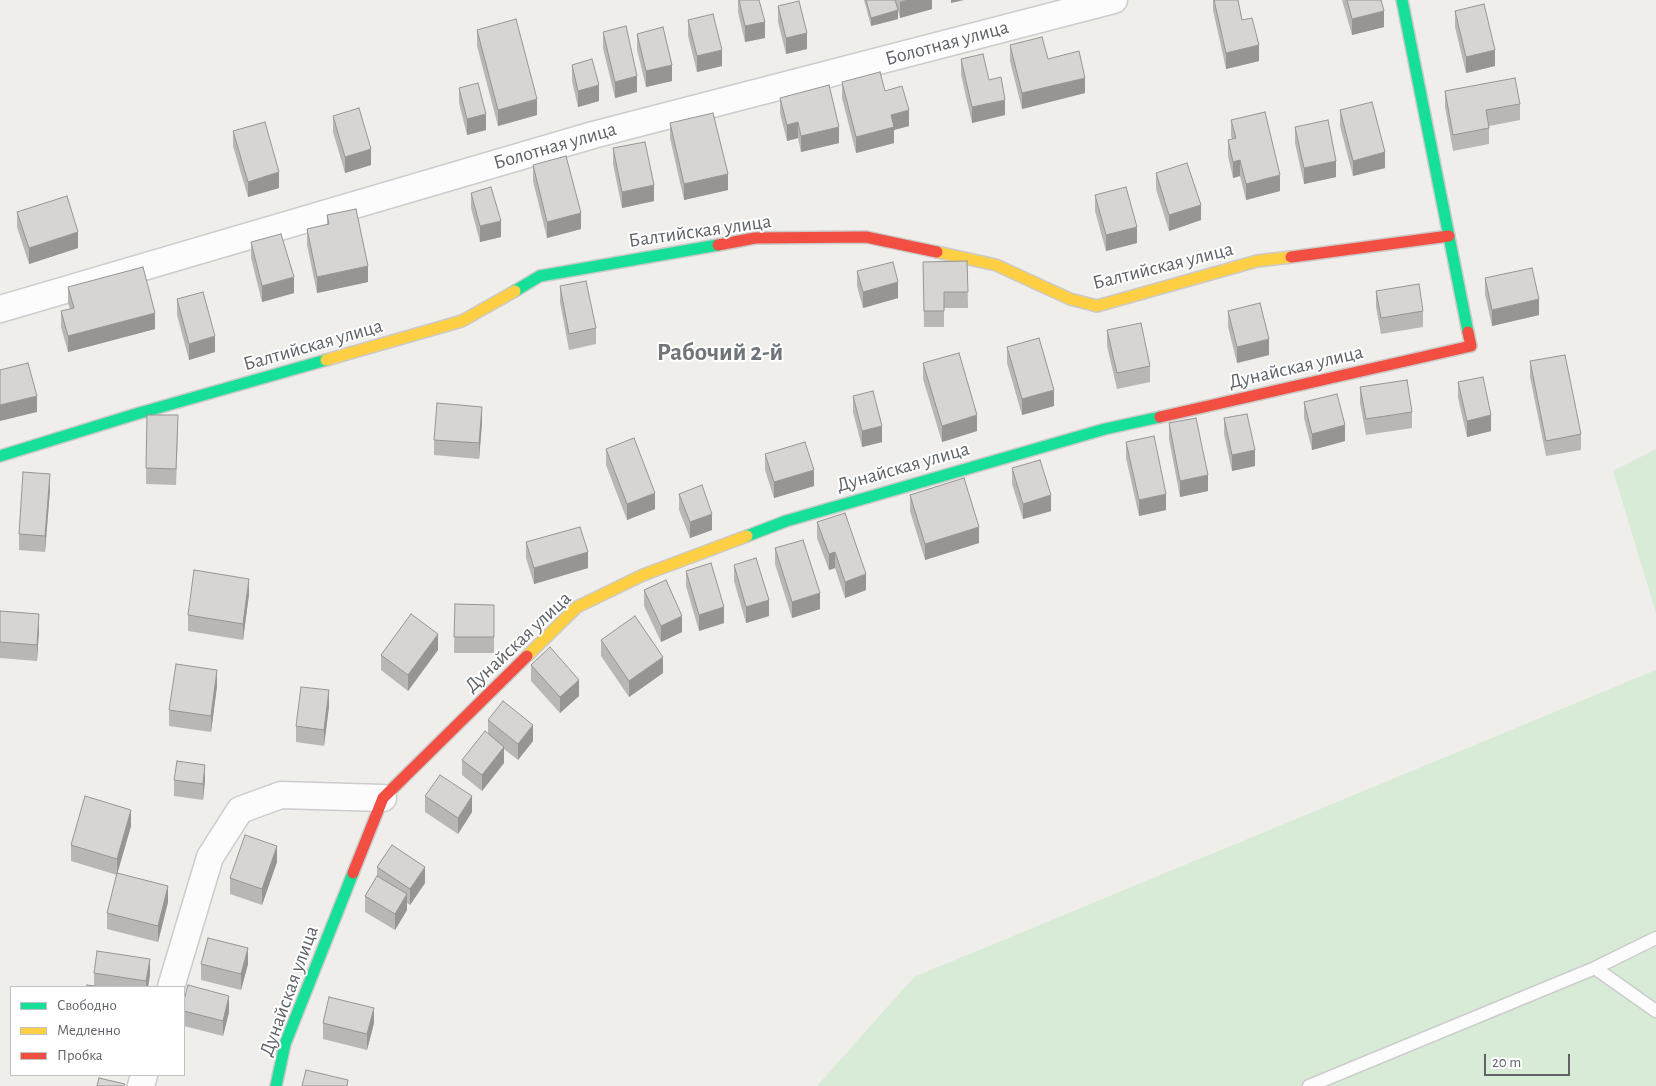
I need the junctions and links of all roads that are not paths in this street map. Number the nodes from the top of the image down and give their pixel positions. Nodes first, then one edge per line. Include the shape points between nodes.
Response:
1 (1114, 0) edge
2 (1402, 0) edge
3 (1449, 236) junction
4 (0, 309) edge
5 (0, 456) edge
6 (383, 798) junction
7 (1656, 938) edge
8 (1595, 968) junction
9 (171, 986) edge
10 (1656, 1011) edge
11 (276, 1086) edge
12 (1309, 1086) edge

1 - 4 street, Болотная улица via 593,135
2 - 3 street, Дунайская улица
3 - 5 street, Балтийская улица via 1257,261 1097,306 1070,299 996,266 866,237 755,238 540,276 462,322
3 - 6 street, Дунайская улица via 1471,346 1105,429 786,521 643,575 578,607
6 - 9 street via 280,795 240,810 210,857
6 - 11 street, Дунайская улица via 285,1044
7 - 8 lane
8 - 10 lane
8 - 12 lane

